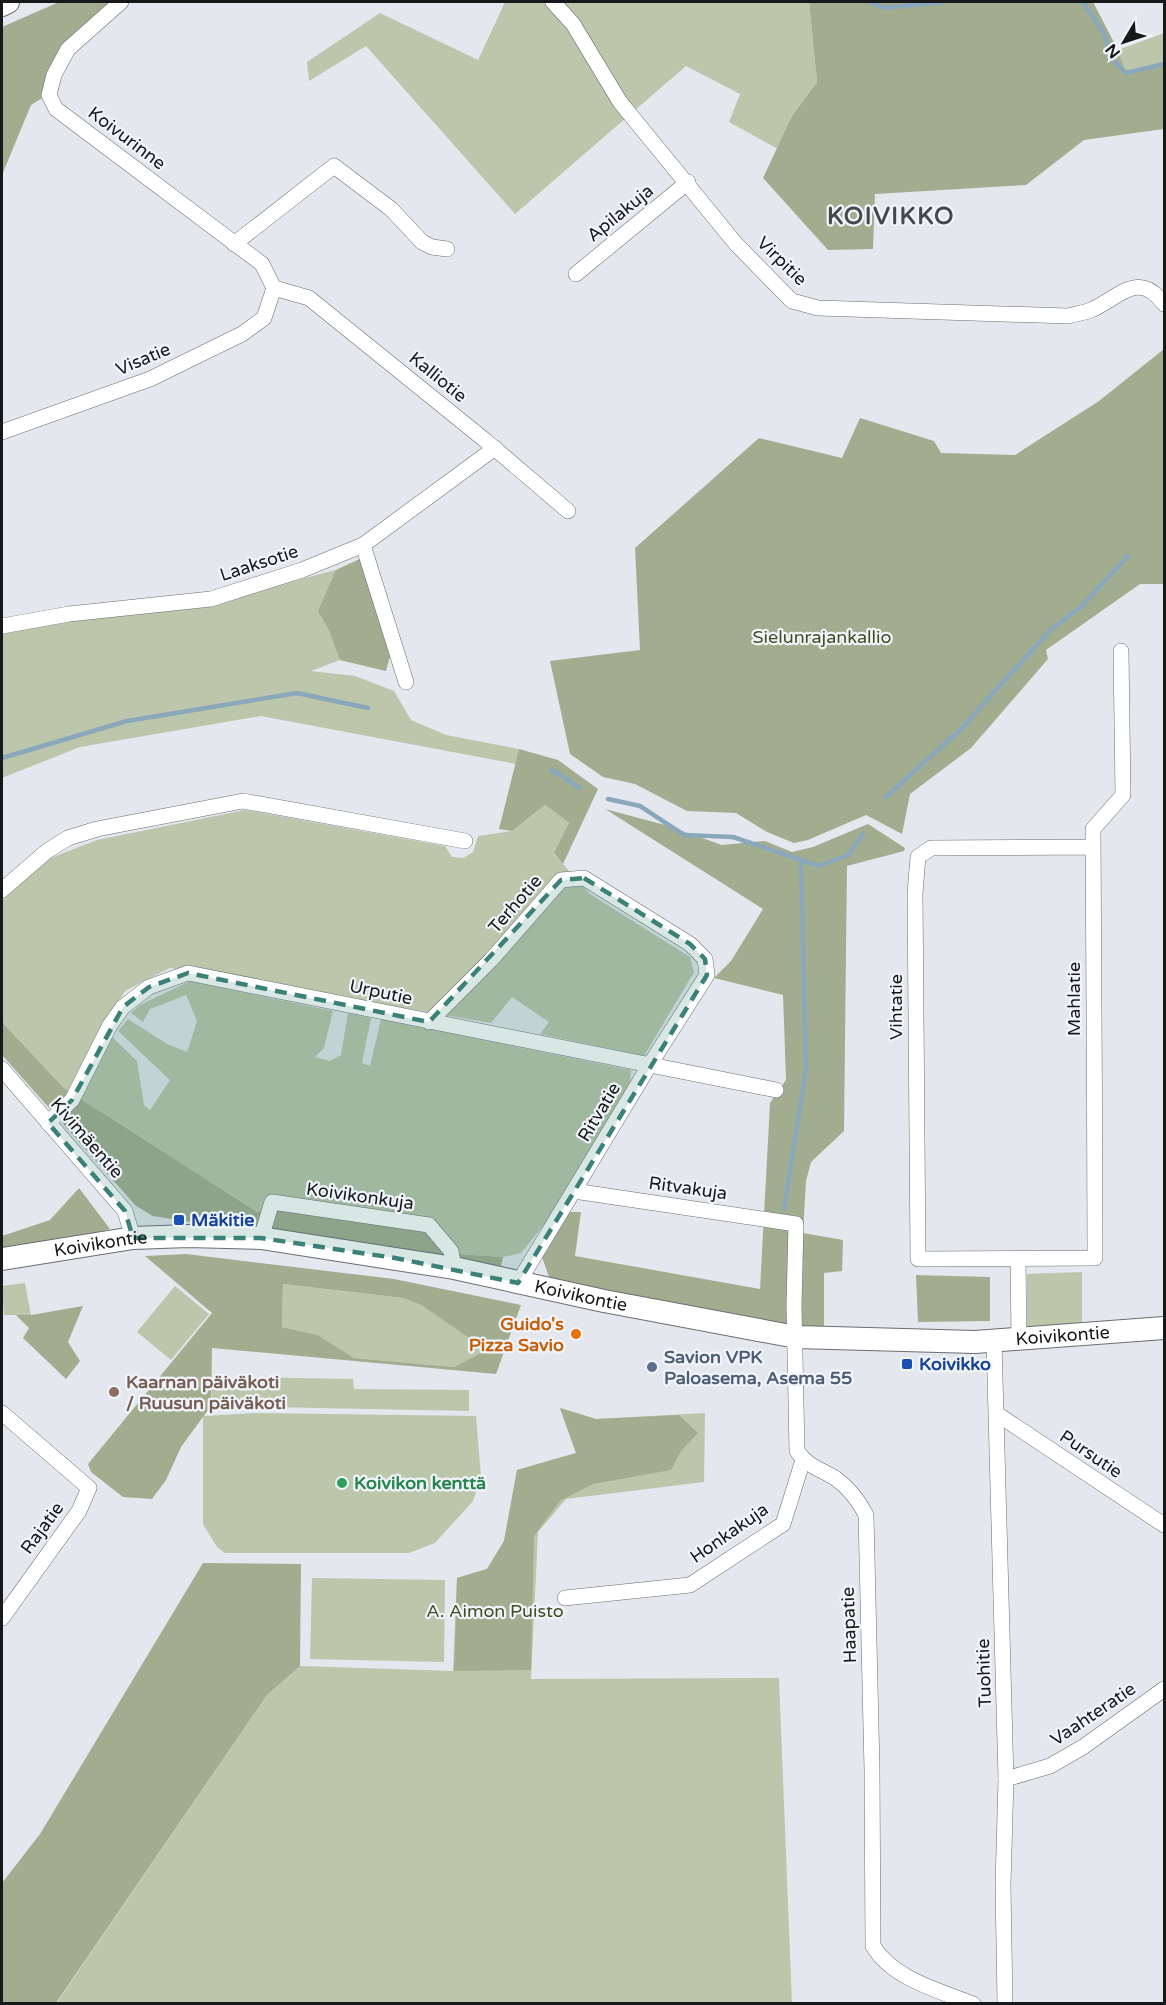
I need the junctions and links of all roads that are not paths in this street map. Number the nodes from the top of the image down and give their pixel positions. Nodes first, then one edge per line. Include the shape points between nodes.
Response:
1 (8, 2) edge
2 (121, 2) edge
3 (553, 2) edge
4 (2, 5) edge
5 (688, 182) junction
6 (234, 244) junction
7 (447, 249) dead end
8 (576, 274) dead end
9 (274, 288) junction
10 (1164, 304) edge
11 (2, 432) edge
12 (495, 448) junction
13 (568, 511) dead end
14 (363, 545) junction
15 (2, 626) edge
16 (1121, 651) dead end
17 (406, 682) dead end
18 (465, 841) dead end
19 (1093, 847) junction
20 (2, 890) edge
21 (705, 959) joint
22 (429, 1022) junction
23 (649, 1066) junction
24 (2, 1069) edge
25 (776, 1090) dead end
26 (48, 1123) junction
27 (574, 1191) junction
28 (133, 1238) junction
29 (261, 1238) junction
30 (2, 1259) edge
31 (995, 1259) joint
32 (1018, 1259) junction
33 (454, 1268) junction
34 (518, 1283) junction
35 (1164, 1328) edge
36 (796, 1337) junction
37 (1019, 1339) junction
38 (994, 1341) junction
39 (2, 1413) edge
40 (997, 1414) junction
41 (802, 1460) junction
42 (1164, 1525) edge
43 (565, 1598) dead end
44 (2, 1618) edge
45 (1164, 1689) edge
46 (1006, 1779) junction
47 (973, 2004) edge
48 (1005, 2004) edge

1 - 4 main road
2 - 6 street, Koivurinne via 68,49 54,75 49,95 56,109
3 - 5 street, Virpitie via 573,24 620,102
5 - 8 street, Apilakuja
5 - 10 street, Virpitie via 736,244 792,301 818,308 1068,316 1091,310 1121,290 1144,287
6 - 7 street via 334,166 391,209 422,242
6 - 9 street, Koivurinne via 262,264
9 - 11 street, Visatie via 264,318 243,334 150,379
9 - 12 street, Kalliotie via 309,298
12 - 13 street, Kalliotie
12 - 14 street, Laaksotie
14 - 15 street, Laaksotie via 302,570 211,599 69,614
14 - 17 street
16 - 19 street, Mahlatie via 1123,795 1093,829
18 - 20 street via 243,801 68,838 47,850
19 - 31 street, Vihtatie via 931,848 921,852 916,862 918,1259
19 - 32 street, Mahlatie via 1095,1264
21 - 22 street, Terhotie via 690,944 584,878 561,880 491,960
21 - 23 street, Ritvatie via 707,975
22 - 23 street, Urputie
22 - 26 street, Urputie via 188,973 169,978 148,987 123,1007 72,1100
23 - 25 street, Urputie
23 - 27 street, Ritvatie
24 - 26 street, Kivimäentie
26 - 28 street, Kivimäentie via 125,1211
27 - 34 street, Ritvatie
27 - 36 street, Ritvakuja via 796,1224
28 - 29 main road, Koivikontie
28 - 30 main road, Koivikontie
29 - 33 main road, Koivikontie
29 - 33 street, Koivikonkuja via 272,1202 418,1224 429,1226 451,1251
31 - 32 street, Mahlatie
32 - 37 street
33 - 34 main road, Koivikontie
34 - 36 main road, Koivikontie
35 - 37 main road, Koivikontie
36 - 38 main road, Koivikontie
36 - 41 street via 794,1441
37 - 38 main road, Koivikontie
38 - 40 street, Tuohitie
39 - 44 street, Rajatie via 89,1488 79,1511
40 - 42 street, Pursutie
40 - 46 street, Tuohitie
41 - 43 street, Honkakuja via 783,1524 690,1585
41 - 47 street, Haapatie via 849,1490 866,1515 873,1946 894,1969
45 - 46 street, Vaahteratie via 1083,1747 1058,1761
46 - 48 street, Tuohitie

